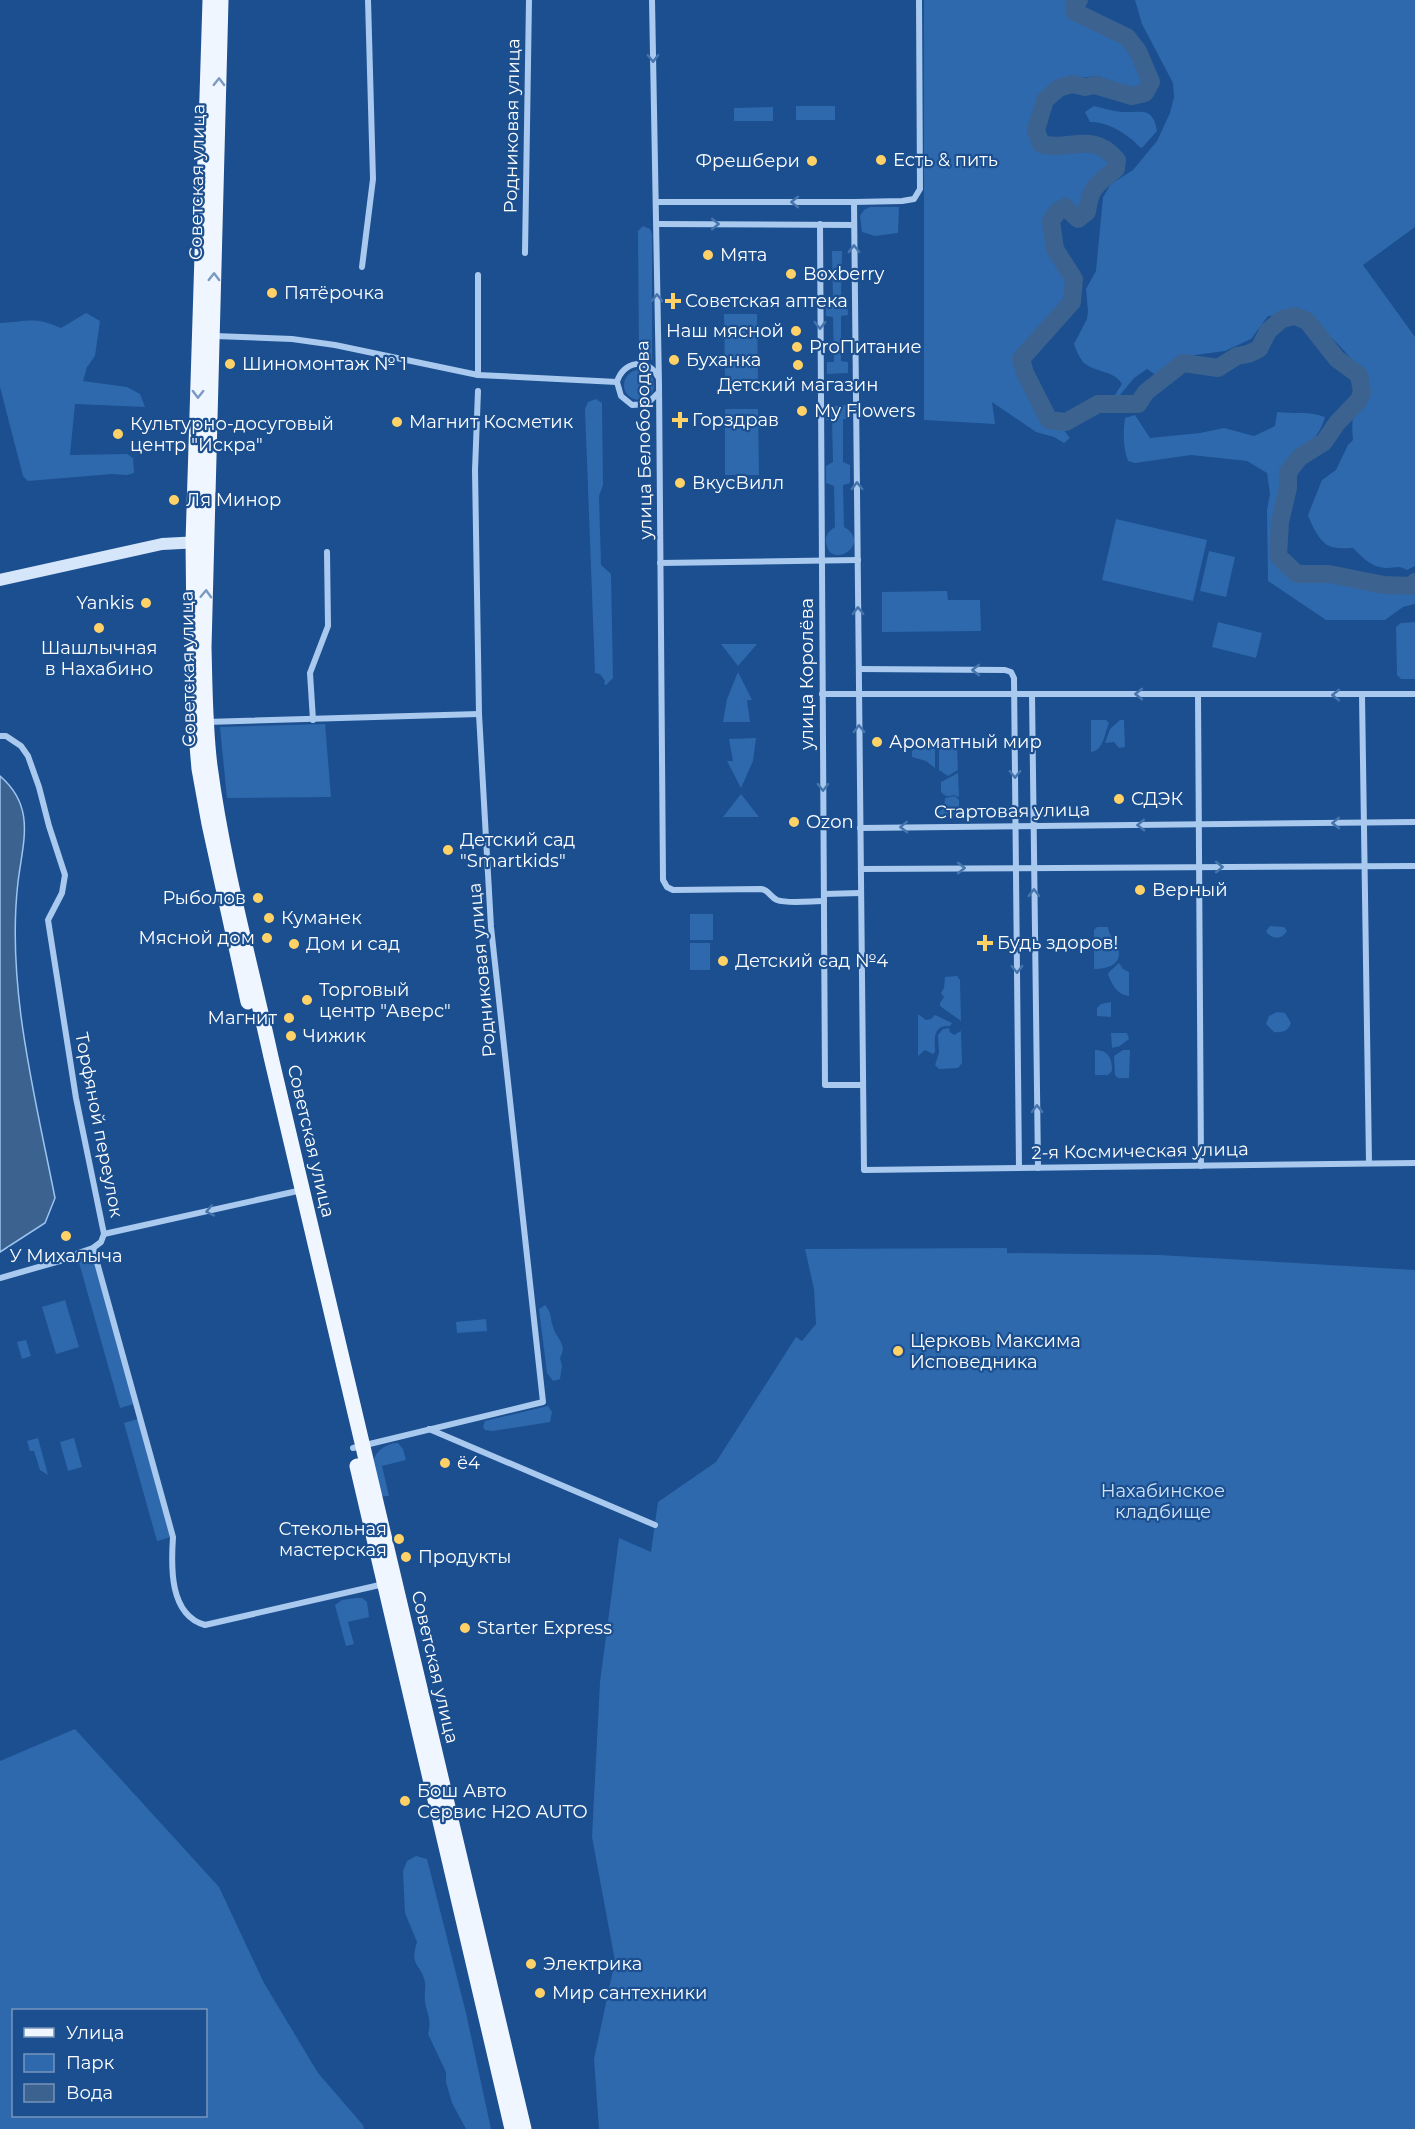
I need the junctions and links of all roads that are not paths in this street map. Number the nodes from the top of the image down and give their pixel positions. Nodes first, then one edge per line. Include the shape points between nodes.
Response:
1 (210, 0) edge
2 (221, 0) edge
3 (368, 0) edge
4 (529, 0) edge
5 (652, 0) edge
6 (919, 0) edge
7 (657, 202) junction
8 (854, 202) junction
9 (657, 224) junction
10 (820, 224) junction
11 (854, 225) junction
12 (525, 253) dead end
13 (362, 267) dead end
14 (478, 275) dead end
15 (206, 336) junction
16 (478, 375) junction
17 (658, 378) junction
18 (617, 382) junction
19 (478, 390) dead end
20 (658, 391) junction
21 (200, 542) junction
22 (327, 552) dead end
23 (821, 560) junction
24 (858, 560) junction
25 (660, 562) junction
26 (0, 580) edge
27 (859, 669) junction
28 (822, 694) junction
29 (859, 694) junction
30 (1014, 694) junction
31 (1032, 694) junction
32 (1362, 694) junction
33 (1415, 694) edge
34 (1198, 695) junction
35 (479, 714) junction
36 (313, 720) junction
37 (205, 722) junction
38 (0, 736) edge
39 (1364, 822) junction
40 (1415, 822) edge
41 (1199, 824) junction
42 (1016, 826) junction
43 (1034, 826) junction
44 (860, 828) junction
45 (1199, 867) junction
46 (1364, 867) junction
47 (1415, 867) edge
48 (1016, 868) junction
49 (1034, 868) junction
50 (861, 869) junction
51 (861, 893) junction
52 (824, 897) junction
53 (863, 1084) junction
54 (1415, 1162) edge
55 (1369, 1163) junction
56 (1201, 1166) junction
57 (1019, 1168) junction
58 (1038, 1168) junction
59 (298, 1191) junction
60 (105, 1234) junction
61 (93, 1248) junction
62 (0, 1278) edge
63 (429, 1428) junction
64 (358, 1447) junction
65 (655, 1525) dead end
66 (384, 1584) junction
67 (512, 2129) edge
68 (524, 2129) edge

1 - 15 main road, Советская улица
15 -> 2 main road, Советская улица
3 - 13 street via 373,179
4 - 12 street, Родниковая улица
5 -> 7 street, улица Белобородова
6 - 8 street via 920,189 914,199
8 -> 7 street
7 - 9 street, улица Белобородова
8 - 11 street
9 -> 10 street
17 -> 9 street, улица Белобородова
10 - 11 street
10 -> 23 street, улица Королёва
24 -> 11 street
14 - 16 street
15 - 16 street via 336,345
15 - 21 main road, Советская улица
16 - 18 street
17 - 18 street via 650,367 637,363 624,369
17 - 20 street, улица Белобородова
18 - 20 street via 621,396 632,405 647,404
19 - 35 street, Родниковая улица via 475,470
20 - 25 street, улица Белобородова
21 - 26 main road via 162,544
37 -> 21 main road, Советская улица
21 - 59 main road, Советская улица via 195,722 199,768 222,890
22 - 36 street via 328,626 310,673
23 - 24 street
23 - 25 street
23 - 28 street, улица Королёва
27 -> 24 street
25 - 52 street, улица Белобородова via 663,880 673,890 766,889 781,901
27 - 29 street
30 -> 27 street via 1014,678 1005,670
28 - 29 street
28 -> 52 street, улица Королёва
29 - 30 street
44 -> 29 street
30 - 31 street
30 -> 42 street
34 -> 31 street
31 - 43 street
32 - 33 street
32 -> 34 street
32 - 39 street
34 - 41 street
35 - 36 street
35 - 63 street, Родниковая улица via 491,927 543,1402
36 - 37 street
37 - 59 main road, Советская улица via 224,842
38 - 60 street, Торфяной переулок via 21,746 28,756 65,875 62,893 48,920 76,1098
39 - 40 street, Стартовая улица
39 -> 41 street, Стартовая улица
39 - 46 street
41 -> 43 street, Стартовая улица
41 - 45 street
42 - 43 street, Стартовая улица
42 -> 44 street, Стартовая улица
42 - 48 street
43 - 49 street
44 - 50 street
45 -> 46 street
45 - 49 street
45 - 56 street
46 - 47 street
46 - 55 street
48 - 49 street
50 -> 48 street
48 -> 57 street
58 -> 49 street
50 - 51 street
51 - 52 street
51 - 53 street
52 - 53 street, улица Королёва via 825,1085
53 - 57 street, 2-я Космическая улица via 864,1170
54 - 55 street, 2-я Космическая улица
55 - 56 street, 2-я Космическая улица
56 - 58 street, 2-я Космическая улица
57 - 58 street, 2-я Космическая улица
59 -> 60 street
59 - 64 main road, Советская улица
60 - 61 street, Торфяной переулок
61 - 62 street
61 - 66 street via 173,1537 171,1569 183,1609 193,1620 205,1625
63 - 64 street
63 - 65 street
64 - 66 main road, Советская улица
64 - 68 main road, Советская улица
66 - 67 main road, Советская улица

